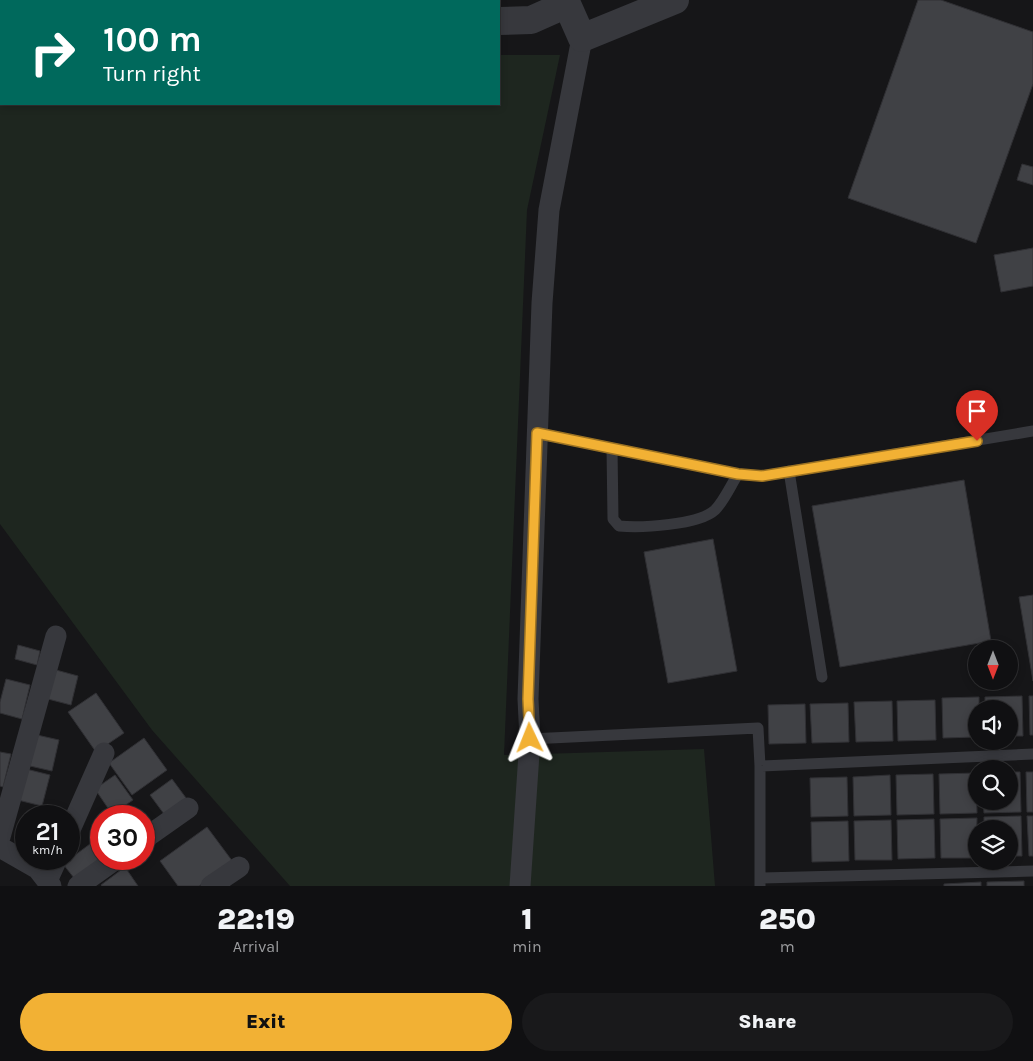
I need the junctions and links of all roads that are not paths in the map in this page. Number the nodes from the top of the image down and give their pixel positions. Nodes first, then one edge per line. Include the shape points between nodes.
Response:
1 (675, 0) edge
2 (570, 2) edge
3 (500, 21) edge
4 (582, 38) junction
5 (1033, 431) edge
6 (537, 433) junction
7 (612, 448) junction
8 (789, 471) junction
9 (738, 474) junction
10 (56, 636) dead end
11 (822, 677) dead end
12 (530, 738) junction
13 (104, 753) dead end
14 (1033, 754) edge
15 (760, 766) junction
16 (80, 807) edge
17 (188, 808) dead end
18 (155, 831) edge
19 (0, 837) edge
20 (0, 846) edge
21 (239, 867) dead end
22 (53, 870) edge
23 (101, 870) edge
24 (1033, 872) edge
25 (760, 882) edge
26 (49, 884) edge
27 (78, 886) edge
28 (211, 886) edge
29 (520, 886) edge

1 - 4 street
2 - 3 street via 531,20
2 - 4 street
4 - 6 street via 549,210
5 - 8 lane
6 - 7 lane
6 - 12 street via 528,699
7 - 9 lane
7 - 9 lane via 613,519 619,526 638,528 705,517 716,509
8 - 9 lane via 762,476
8 - 11 lane
10 - 19 street
12 - 15 lane via 758,728
12 - 29 street
13 - 16 street
14 - 15 lane
15 - 25 lane
17 - 18 street
20 - 26 street via 38,869
21 - 28 street
22 - 26 street
23 - 27 street
24 - 25 lane

